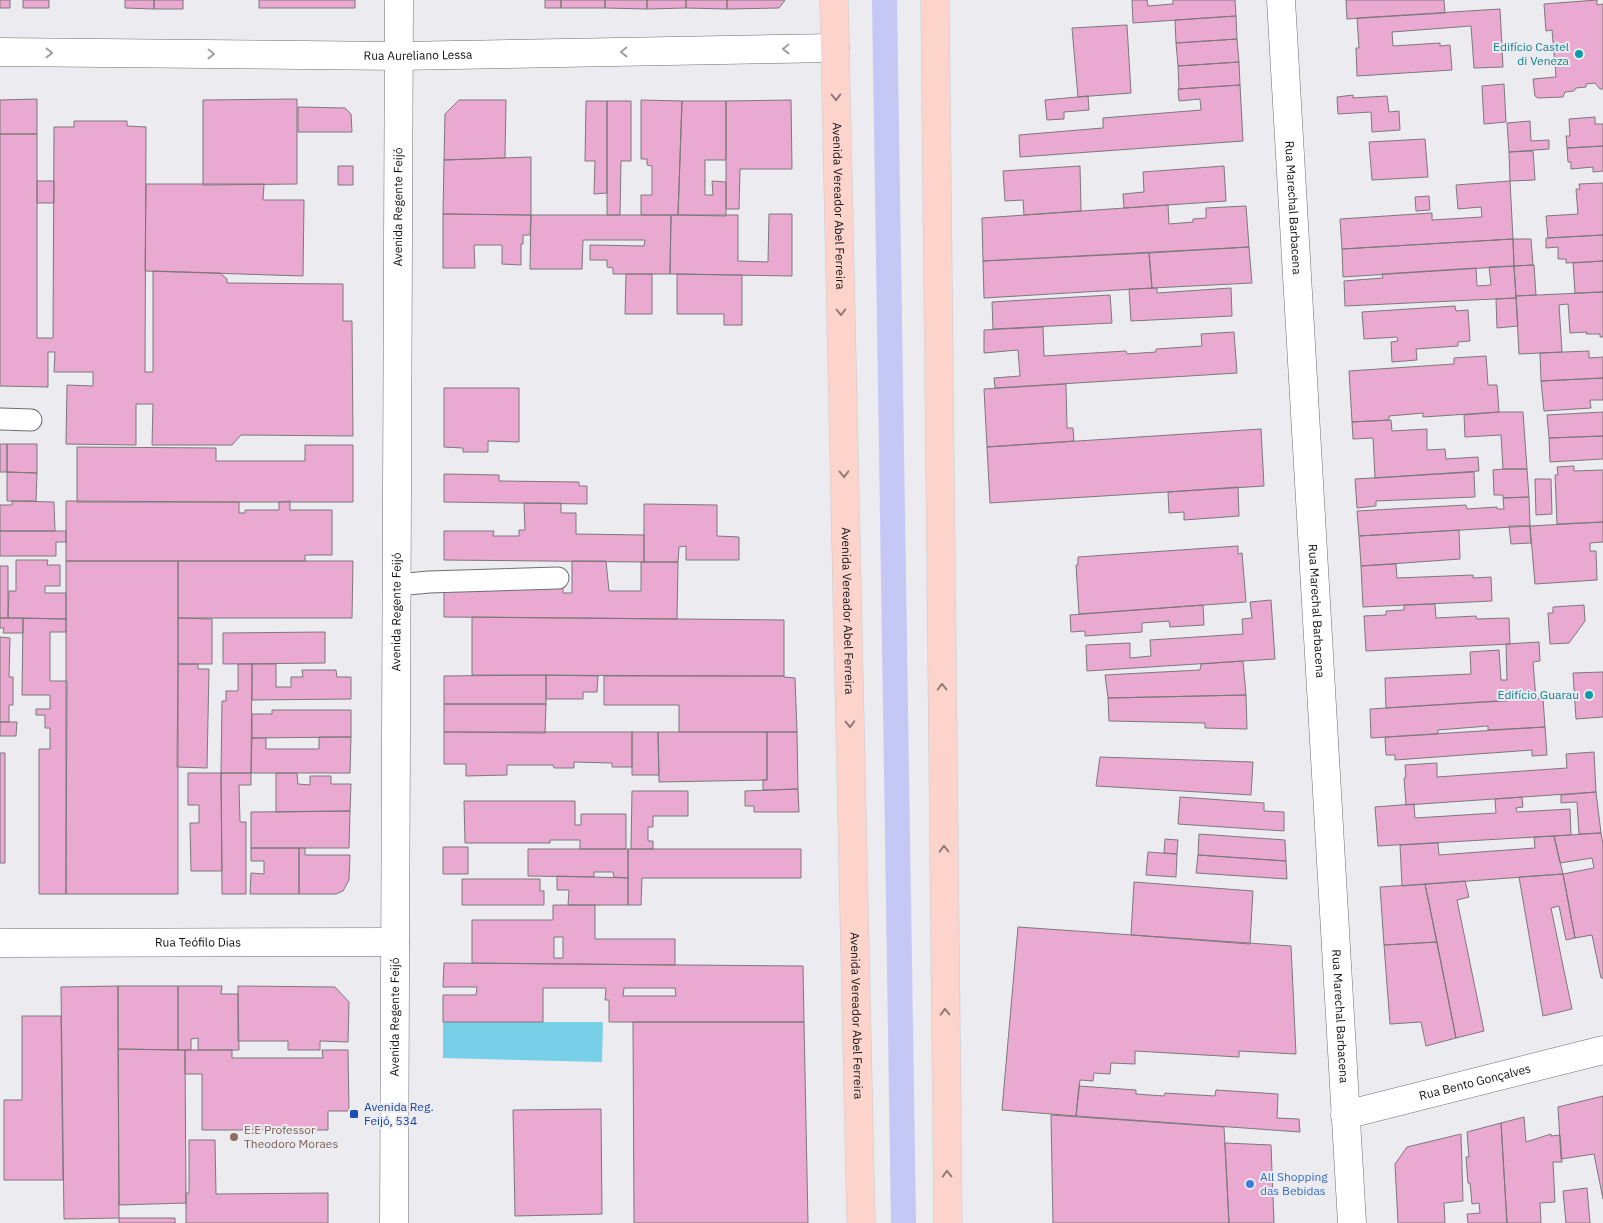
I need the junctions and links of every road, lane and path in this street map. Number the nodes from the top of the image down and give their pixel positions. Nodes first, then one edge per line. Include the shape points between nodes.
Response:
1 (399, 0) edge
2 (834, 0) edge
3 (935, 0) edge
4 (1281, 0) edge
5 (835, 48) junction
6 (0, 52) edge
7 (399, 56) junction
8 (0, 419) edge
9 (31, 420) dead end
10 (558, 578) dead end
11 (397, 585) junction
12 (395, 942) junction
13 (0, 943) edge
14 (1603, 1050) edge
15 (1345, 1114) junction
16 (394, 1223) edge
17 (861, 1223) edge
18 (948, 1223) edge
19 (1352, 1223) edge

1 - 7 street, Avenida Regente Feijó
2 - 5 main road, Avenida Vereador Abel Ferreira
18 -> 3 main road
4 - 15 street, Rua Marechal Barbacena
5 -> 7 street, Rua Aureliano Lessa
5 -> 17 main road, Avenida Vereador Abel Ferreira
6 -> 7 street, Rua Aureliano Lessa
7 - 11 street, Avenida Regente Feijó
8 - 9 lane
10 - 11 lane
11 - 12 street, Avenida Regente Feijó
12 - 13 street, Rua Teófilo Dias
12 - 16 street, Avenida Regente Feijó
14 - 15 street, Rua Bento Gonçalves
15 - 19 street, Rua Marechal Barbacena

